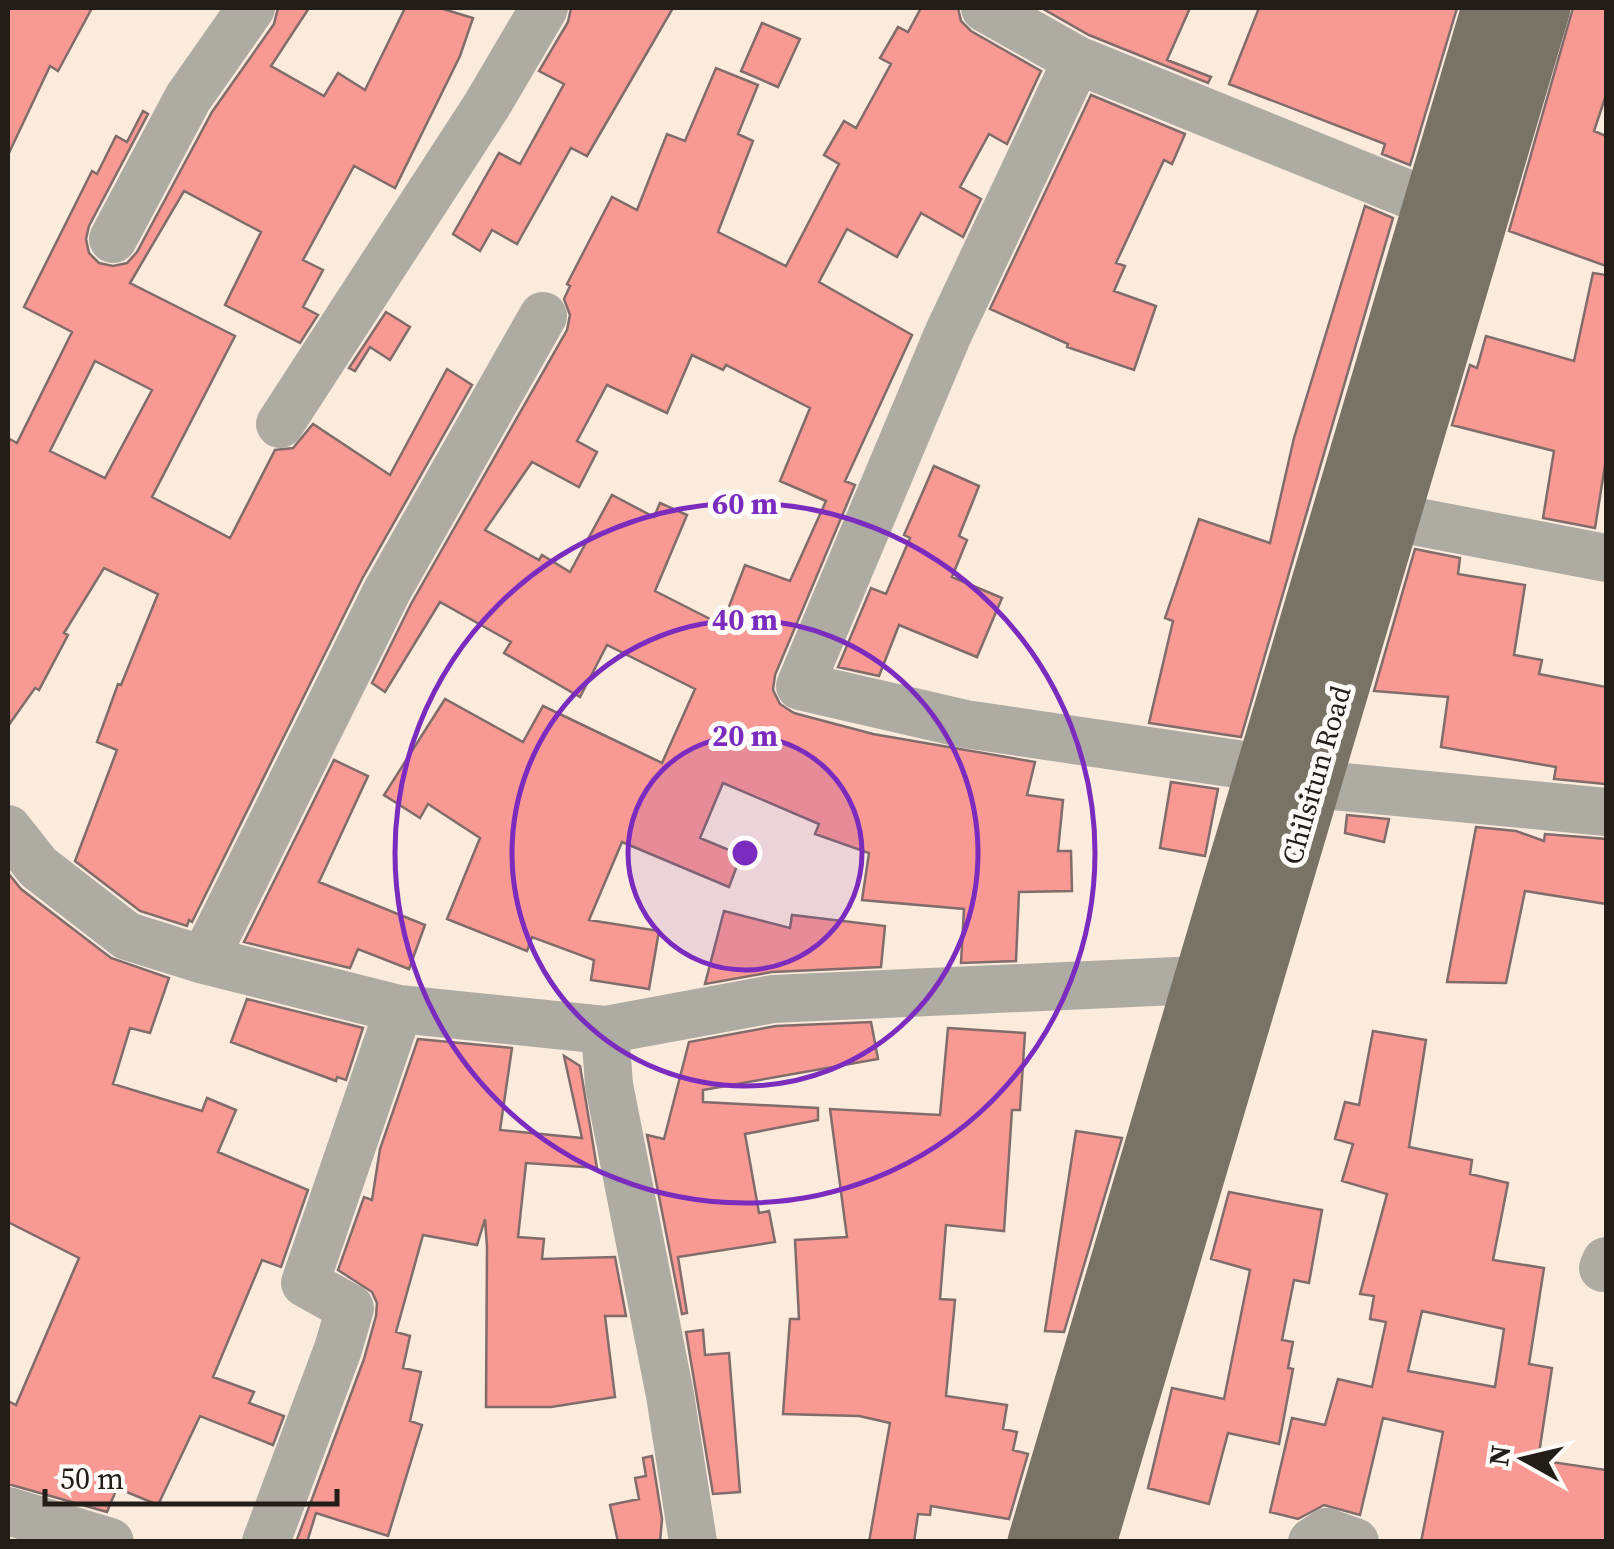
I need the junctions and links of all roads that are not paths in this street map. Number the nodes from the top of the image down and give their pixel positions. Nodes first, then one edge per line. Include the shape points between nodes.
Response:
1 (252, 8) edge
2 (544, 8) edge
3 (985, 8) edge
4 (1489, 8) edge
5 (1543, 8) edge
6 (1076, 60) junction
7 (1430, 203) junction
8 (113, 239) dead end
9 (542, 316) dead end
10 (280, 424) dead end
11 (1392, 517) junction
12 (1606, 558) edge
13 (1289, 776) junction
14 (1606, 812) edge
15 (8, 829) edge
16 (204, 960) junction
17 (1200, 980) junction
18 (399, 1009) junction
19 (605, 1030) junction
20 (8, 1511) edge
21 (61, 1534) edge
22 (110, 1542) edge
23 (266, 1542) edge
24 (693, 1542) edge
25 (1035, 1542) edge
26 (1089, 1542) edge
27 (1312, 1542) edge
28 (1355, 1542) edge

1 - 8 street via 188,98
2 - 10 street
3 - 6 street
4 - 7 main road, Chilsitun Road
5 - 11 main road, Chilsitun Road
6 - 7 street
6 - 13 street via 948,334 800,686 965,724
7 - 13 main road, Chilsitun Road
9 - 16 street via 387,591
11 - 12 street
11 - 13 main road, Chilsitun Road
13 - 14 street
13 - 17 main road, Chilsitun Road
13 - 26 main road, Chilsitun Road
15 - 16 street via 38,866 128,936
16 - 18 street
17 - 19 street via 773,999
17 - 25 main road, Chilsitun Road
18 - 19 street
18 - 23 street via 306,1282 350,1308
19 - 24 street via 609,1086
20 - 21 street
21 - 22 street
27 - 28 street via 1326,1532

